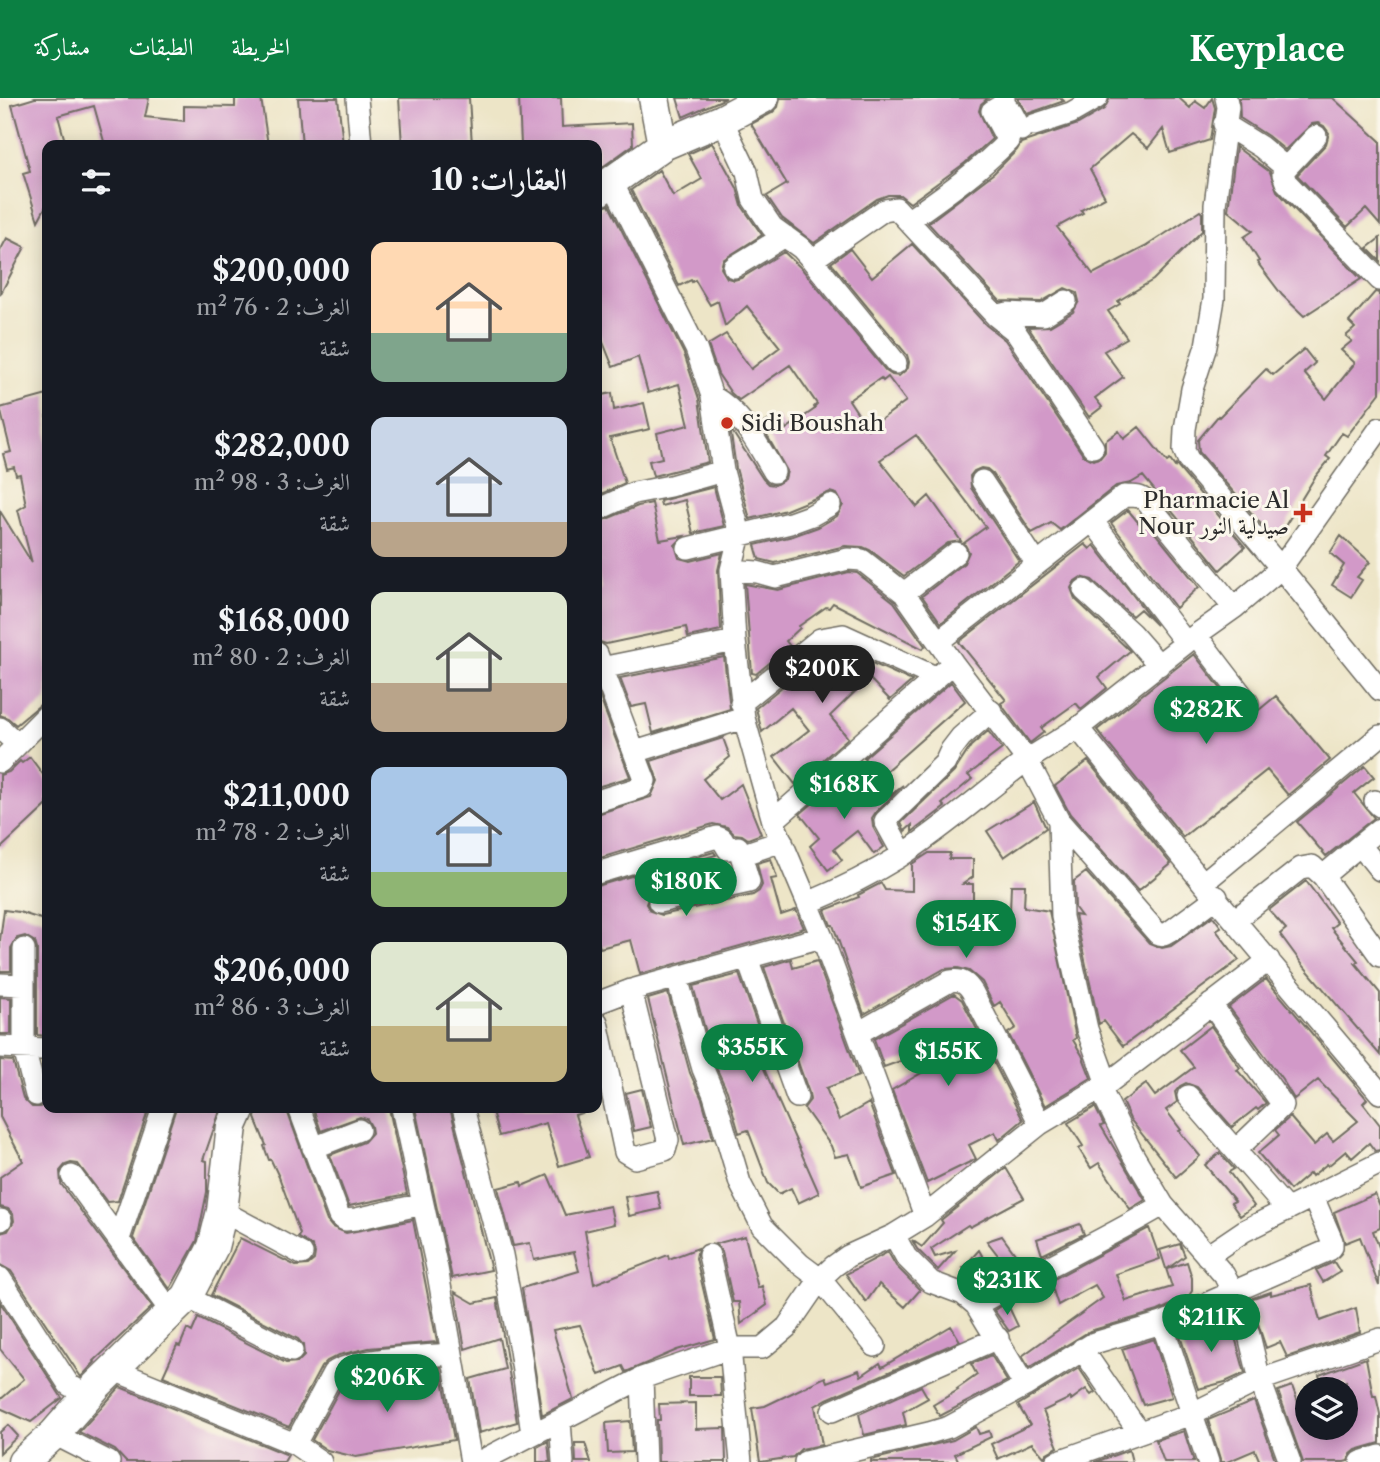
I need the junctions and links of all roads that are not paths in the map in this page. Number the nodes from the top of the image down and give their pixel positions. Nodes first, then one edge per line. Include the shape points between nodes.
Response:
1 (357, 98) edge
2 (654, 98) edge
3 (763, 98) edge
4 (1097, 98) edge
5 (1226, 98) edge
6 (1004, 101) edge
7 (722, 120) junction
8 (1224, 124) junction
9 (1316, 136) dead end
10 (361, 140) edge
11 (663, 145) junction
12 (1286, 169) junction
13 (604, 187) edge
14 (909, 220) junction
15 (785, 236) junction
16 (812, 260) junction
17 (734, 267) dead end
18 (1380, 280) edge
19 (1066, 301) dead end
20 (996, 316) junction
21 (896, 363) dead end
22 (712, 396) junction
23 (1380, 428) edge
24 (1093, 447) dead end
25 (723, 471) junction
26 (774, 472) dead end
27 (982, 481) dead end
28 (830, 505) dead end
29 (602, 508) edge
30 (1093, 522) junction
31 (740, 534) junction
32 (688, 548) dead end
33 (956, 553) dead end
34 (1037, 564) junction
35 (1281, 568) junction
36 (731, 570) junction
37 (1084, 590) dead end
38 (904, 593) junction
39 (1234, 608) junction
40 (1191, 639) junction
41 (939, 640) junction
42 (735, 641) junction
43 (602, 661) edge
44 (953, 663) junction
45 (1159, 665) junction
46 (602, 669) edge
47 (935, 677) junction
48 (1380, 690) edge
49 (1248, 704) dead end
50 (743, 711) junction
51 (991, 711) junction
52 (42, 720) edge
53 (0, 728) edge
54 (1078, 728) junction
55 (1380, 736) edge
56 (16, 744) junction
57 (635, 752) junction
58 (1027, 760) junction
59 (0, 762) edge
60 (602, 799) edge
61 (1059, 821) junction
62 (1380, 829) edge
63 (777, 831) junction
64 (1360, 845) junction
65 (903, 854) junction
66 (741, 855) junction
67 (1380, 870) edge
68 (602, 872) edge
69 (1323, 876) junction
70 (1210, 890) junction
71 (659, 902) dead end
72 (808, 903) junction
73 (1236, 919) junction
74 (822, 937) junction
75 (24, 949) dead end
76 (1380, 956) edge
77 (747, 958) junction
78 (1269, 960) junction
79 (677, 978) junction
80 (0, 984) edge
81 (23, 985) junction
82 (631, 990) junction
83 (602, 1001) edge
84 (1210, 1004) junction
85 (859, 1033) junction
86 (602, 1045) edge
87 (0, 1047) edge
88 (24, 1049) junction
89 (42, 1049) edge
90 (1104, 1086) junction
91 (1380, 1093) edge
92 (36, 1095) dead end
93 (1188, 1096) dead end
94 (797, 1097) dead end
95 (161, 1113) edge
96 (238, 1113) edge
97 (301, 1113) edge
98 (403, 1113) edge
99 (464, 1113) edge
100 (1040, 1124) junction
101 (359, 1130) dead end
102 (313, 1148) junction
103 (1236, 1150) junction
104 (1380, 1163) edge
105 (72, 1176) dead end
106 (1313, 1197) junction
107 (423, 1204) junction
108 (1163, 1205) junction
109 (1287, 1210) junction
110 (222, 1211) junction
111 (925, 1216) junction
112 (894, 1235) junction
113 (119, 1239) junction
114 (302, 1254) dead end
115 (709, 1255) dead end
116 (1207, 1256) junction
117 (0, 1278) edge
118 (820, 1279) junction
119 (1233, 1292) junction
120 (179, 1305) junction
121 (976, 1305) junction
122 (1163, 1322) junction
123 (998, 1339) junction
124 (1380, 1339) edge
125 (875, 1346) dead end
126 (730, 1348) junction
127 (1083, 1349) junction
128 (292, 1350) dead end
129 (452, 1354) junction
130 (114, 1370) junction
131 (642, 1378) junction
132 (1260, 1380) junction
133 (1025, 1386) junction
134 (87, 1395) junction
135 (832, 1411) dead end
136 (1191, 1414) junction
137 (560, 1422) junction
138 (1139, 1433) junction
139 (532, 1434) junction
140 (295, 1444) junction
141 (62, 1446) edge
142 (1380, 1456) edge
143 (23, 1462) edge
144 (108, 1462) edge
145 (321, 1462) edge
146 (471, 1462) edge
147 (479, 1462) edge
148 (563, 1462) edge
149 (645, 1462) edge
150 (741, 1462) edge
151 (805, 1462) edge
152 (1056, 1462) edge
153 (1208, 1462) edge
154 (1290, 1462) edge
155 (1361, 1462) edge

1 - 10 street
2 - 11 street
3 - 7 street
4 - 6 street via 1028,128
5 - 8 street
6 - 14 street via 992,111 1008,141
7 - 11 street
7 - 15 street via 747,172 753,199 772,227
8 - 12 street
8 - 35 street via 1215,205 1214,299 1192,389 1184,450
9 - 12 street
11 - 13 street
12 - 18 street via 1286,182
13 - 22 street via 696,349
14 - 16 street via 896,208 888,208
14 - 20 street
15 - 16 street
15 - 17 street
16 - 21 street
19 - 20 street via 1044,315
20 - 24 street via 1015,331
22 - 25 street
22 - 26 street via 742,419
23 - 35 street
25 - 29 street via 634,493
25 - 31 street
27 - 34 street
28 - 31 street via 790,523
30 - 34 street
30 - 39 street via 1124,496 1140,496
30 - 40 street
31 - 32 street
31 - 36 street
33 - 38 street
34 - 41 street
35 - 39 street
35 - 48 street
36 - 38 street via 775,577 848,559 862,560
36 - 42 street
37 - 45 street
38 - 41 street
39 - 40 street
40 - 45 street
40 - 49 street
41 - 44 street
42 - 43 street
42 - 50 street
44 - 47 street
44 - 51 street
45 - 54 street
46 - 57 street
47 - 50 street via 834,635 820,639
47 - 63 street
50 - 57 street
50 - 63 street
51 - 58 street
51 - 65 street via 884,821
52 - 56 street
53 - 56 street
54 - 58 street
54 - 70 street
55 - 70 street
56 - 59 street
57 - 60 street via 645,784
58 - 61 street
58 - 65 street
61 - 70 street via 1158,934 1171,931
61 - 90 street via 1062,917
62 - 64 street
63 - 66 street
63 - 72 street
64 - 67 street
64 - 69 street
65 - 72 street
66 - 68 street via 738,847 728,849 717,837
66 - 71 street via 749,883
69 - 73 street via 1315,867 1301,868
69 - 76 street
70 - 73 street
72 - 74 street
73 - 78 street
74 - 77 street
74 - 85 street
75 - 81 street
77 - 79 street
77 - 94 street
78 - 84 street
78 - 91 street
79 - 82 street
79 - 118 street via 740,1183 762,1226
80 - 81 street
81 - 88 street
82 - 83 street
82 - 86 street via 668,1140 665,1150 635,1158 625,1152
84 - 90 street
84 - 103 street via 1283,1105
85 - 100 street via 950,981 967,983
85 - 111 street
87 - 88 street
88 - 89 street
88 - 92 street
90 - 100 street
90 - 108 street via 1132,1153
93 - 103 street
95 - 113 street
96 - 110 street via 232,1126
97 - 102 street
98 - 107 street
99 - 139 street via 502,1255
100 - 111 street
101 - 102 street
102 - 107 street via 339,1216 345,1220
103 - 109 street
104 - 106 street
105 - 113 street
106 - 109 street
106 - 119 street via 1332,1247
107 - 129 street
108 - 116 street
108 - 121 street
109 - 116 street
110 - 114 street
110 - 120 street via 213,1247
111 - 112 street
112 - 118 street via 848,1256
112 - 121 street via 906,1257 931,1282 964,1294
113 - 120 street
115 - 126 street
116 - 119 street
117 - 134 street via 69,1385
118 - 125 street
118 - 126 street via 787,1327 762,1348
119 - 122 street
119 - 132 street via 1250,1335
120 - 128 street
120 - 130 street
121 - 123 street
122 - 127 street
122 - 136 street
123 - 133 street
123 - 135 street
124 - 132 street
126 - 131 street
126 - 150 street
127 - 133 street
127 - 138 street
129 - 140 street via 338,1369
129 - 146 street
130 - 134 street
130 - 140 street
131 - 137 street
131 - 149 street
132 - 136 street
132 - 154 street
133 - 151 street via 949,1427
134 - 141 street
136 - 138 street
136 - 153 street
137 - 139 street
137 - 148 street
138 - 152 street
139 - 147 street
140 - 145 street
141 - 143 street
141 - 144 street
142 - 155 street

